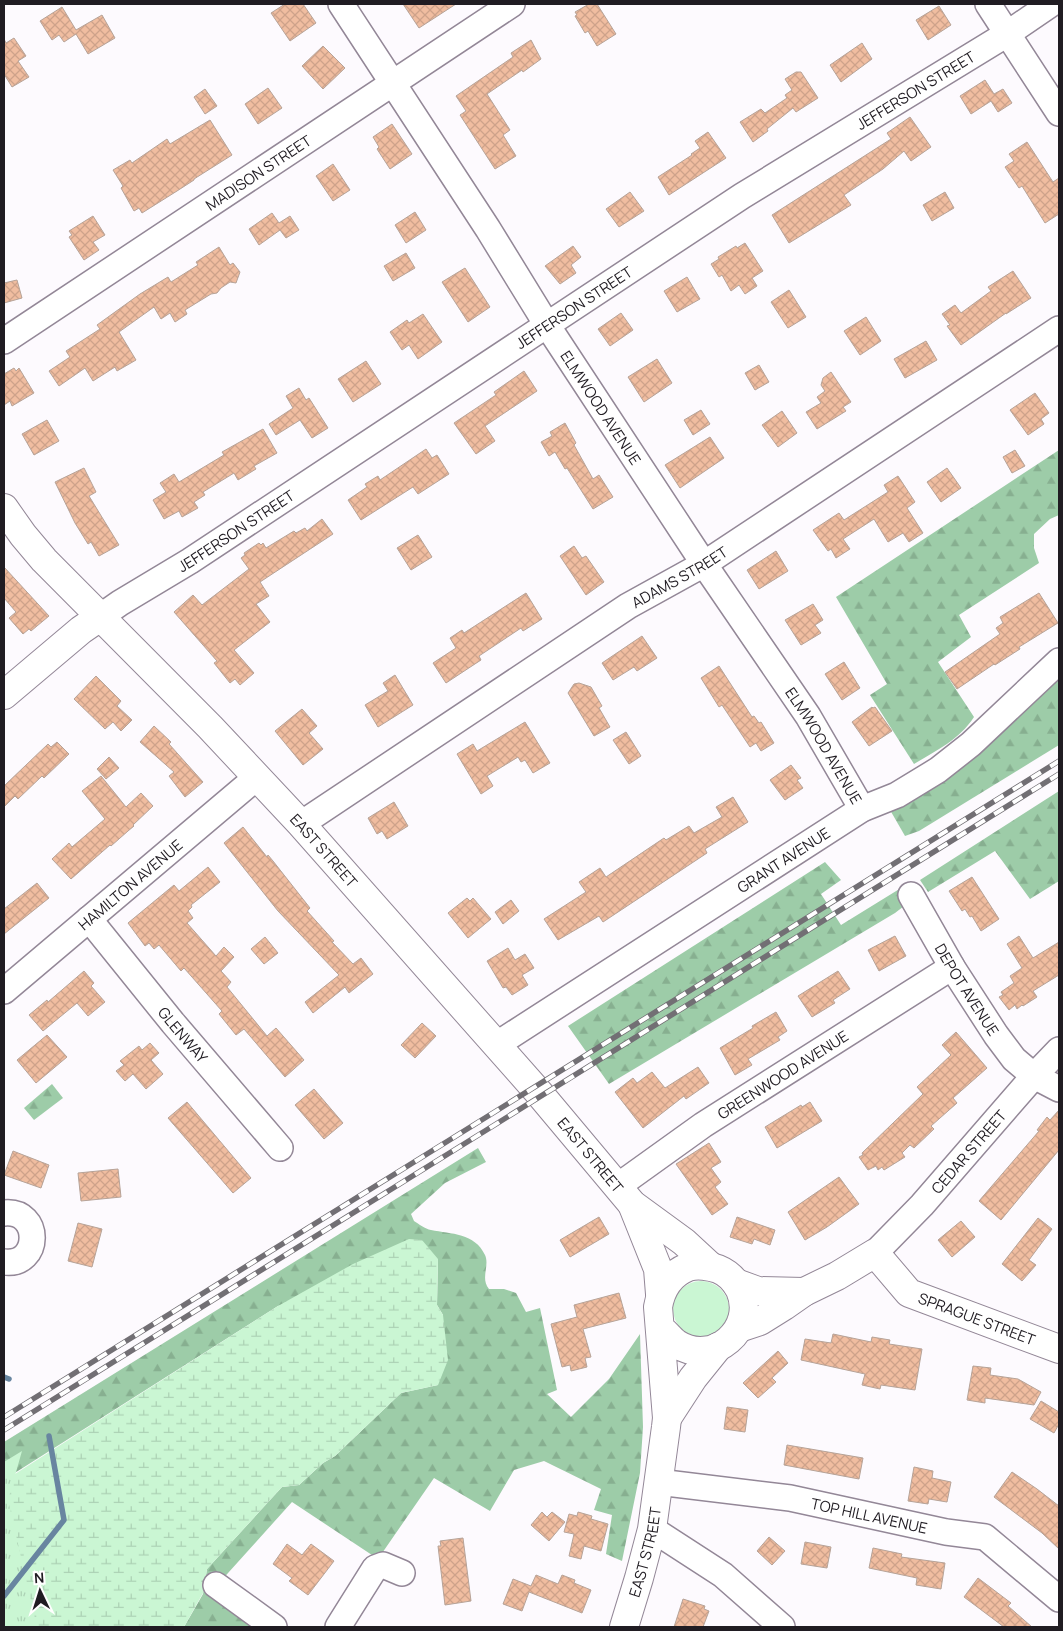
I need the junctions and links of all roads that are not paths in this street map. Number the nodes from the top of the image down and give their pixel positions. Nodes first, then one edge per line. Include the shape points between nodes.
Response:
1 (341, 4) edge
2 (512, 4) edge
3 (988, 4) edge
4 (1051, 4) edge
5 (1007, 34) junction
6 (392, 83) junction
7 (1059, 113) edge
8 (547, 325) junction
9 (1059, 329) edge
10 (4, 340) edge
11 (4, 508) edge
12 (704, 564) junction
13 (100, 617) junction
14 (1059, 661) edge
15 (4, 695) edge
16 (256, 777) junction
17 (862, 809) junction
18 (301, 824) junction
19 (911, 895) dead end
20 (88, 919) junction
21 (952, 968) junction
22 (4, 991) edge
23 (496, 1045) junction
24 (1059, 1050) edge
25 (1034, 1076) junction
26 (1059, 1089) edge
27 (280, 1148) dead end
28 (625, 1195) junction
29 (4, 1213) edge
30 (875, 1253) junction
31 (4, 1262) edge
32 (710, 1266) junction
33 (736, 1283) junction
34 (804, 1292) junction
35 (660, 1294) junction
36 (660, 1328) junction
37 (739, 1328) junction
38 (718, 1347) junction
39 (1059, 1349) edge
40 (667, 1418) junction
41 (658, 1482) junction
42 (652, 1529) junction
43 (402, 1573) dead end
44 (216, 1585) dead end
45 (1059, 1599) edge
46 (274, 1627) edge
47 (338, 1627) edge
48 (624, 1627) edge
49 (782, 1627) edge

1 - 6 street, ELMWOOD AVENUE
2 - 6 street, MADISON STREET
3 - 5 street
4 - 5 street, JEFFERSON STREET
5 - 7 street
5 - 8 street, JEFFERSON STREET via 742,196
6 - 8 street, ELMWOOD AVENUE via 488,228
6 - 10 street, MADISON STREET
8 - 12 street, ELMWOOD AVENUE
8 - 13 street, JEFFERSON STREET
9 - 12 street, ADAMS STREET
11 - 13 main road, EAST STREET via 44,560
12 - 17 street, ELMWOOD AVENUE via 808,716
12 - 18 street, ADAMS STREET via 628,606
13 - 15 main road
13 - 16 main road, EAST STREET
14 - 17 street, GRANT AVENUE via 971,744 938,770 897,795
16 - 18 main road, EAST STREET
16 - 20 street, HAMILTON AVENUE
17 - 23 street, GRANT AVENUE
18 - 23 main road, EAST STREET
19 - 21 street, DEPOT AVENUE
20 - 22 street, HAMILTON AVENUE
20 - 27 street, GLENWAY
21 - 25 street, DEPOT AVENUE via 1014,1059
21 - 28 street, GREENWOOD AVENUE via 703,1126
23 - 28 main road, EAST STREET
24 - 25 street, CEDAR STREET
25 - 26 street, DEPOT AVENUE
25 - 30 street, CEDAR STREET via 922,1205
28 - 32 main road, EAST STREET
28 - 35 main road, EAST STREET via 658,1270
29 - 31 street via 24,1218 33,1238 22,1258
30 - 34 main road
30 - 39 main road, SPRAGUE STREET via 909,1292
32 - 33 main road via 725,1272
32 - 35 main road via 689,1266 671,1276
33 - 34 main road via 758,1291
33 - 37 main road via 743,1297 744,1313
34 - 37 main road via 760,1321
35 - 36 main road
36 - 38 main road via 677,1344 690,1350
36 - 40 main road, EAST STREET
37 - 38 main road via 731,1340
38 - 40 main road, EAST STREET
40 - 41 main road, EAST STREET
41 - 42 main road, EAST STREET
41 - 45 street, TOP HILL AVENUE via 790,1498 946,1532 985,1537
42 - 48 main road, EAST STREET
42 - 49 street via 723,1575
43 - 47 street via 382,1565 375,1568
44 - 46 street

